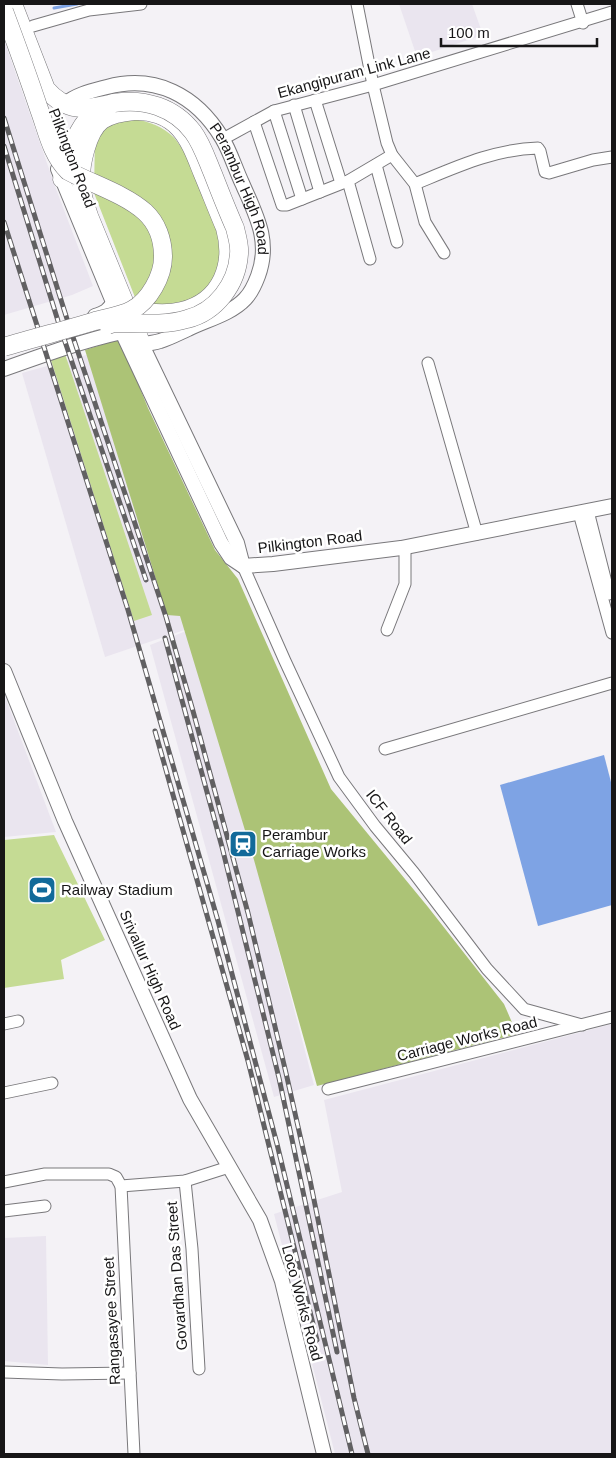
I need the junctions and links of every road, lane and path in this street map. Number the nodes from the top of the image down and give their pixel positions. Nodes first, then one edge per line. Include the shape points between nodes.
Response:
1 (13, 4) edge
2 (141, 4) edge
3 (357, 4) edge
4 (577, 4) edge
5 (4, 11) edge
6 (612, 12) edge
7 (583, 22) junction
8 (4, 26) edge
9 (33, 26) dead end
10 (373, 84) junction
11 (315, 100) junction
12 (65, 104) junction
13 (294, 105) junction
14 (107, 109) junction
15 (274, 111) junction
16 (37, 112) junction
17 (254, 122) junction
18 (223, 139) junction
19 (392, 155) junction
20 (612, 158) edge
21 (376, 165) junction
22 (62, 179) junction
23 (344, 182) junction
24 (414, 184) junction
25 (320, 192) junction
26 (302, 199) junction
27 (397, 242) dead end
28 (444, 253) dead end
29 (370, 259) dead end
30 (132, 310) junction
31 (122, 332) junction
32 (4, 342) edge
33 (142, 345) junction
34 (4, 348) edge
35 (4, 360) edge
36 (428, 363) dead end
37 (4, 368) edge
38 (612, 506) edge
39 (583, 512) junction
40 (477, 534) junction
41 (406, 547) junction
42 (243, 566) junction
43 (612, 606) edge
44 (387, 630) dead end
45 (612, 633) edge
46 (4, 672) edge
47 (612, 683) edge
48 (385, 749) dead end
49 (612, 1017) edge
50 (18, 1021) dead end
51 (4, 1024) edge
52 (582, 1025) junction
53 (52, 1083) dead end
54 (328, 1089) dead end
55 (4, 1093) edge
56 (229, 1167) junction
57 (185, 1181) junction
58 (4, 1182) edge
59 (121, 1186) junction
60 (45, 1206) dead end
61 (4, 1211) edge
62 (199, 1369) dead end
63 (4, 1372) edge
64 (130, 1372) junction
65 (134, 1454) edge
66 (324, 1454) edge

1 - 12 main road via 46,89
2 - 9 street via 90,10
3 - 10 street
4 - 7 street
5 - 30 main road, bridge via 49,140 62,165 78,177 137,206 154,222 162,242 163,258 158,281
6 - 7 street, Ekangipuram Link Lane
7 - 10 street, Ekangipuram Link Lane
8 - 16 street, Pilkington Road
10 - 11 street, Ekangipuram Link Lane
10 - 19 street
11 - 13 street, Ekangipuram Link Lane
11 - 23 street
12 - 14 main road via 80,109
12 - 16 main road
12 - 18 street, Perambur High Road via 74,97 120,84 136,82 161,86 188,100
13 - 15 street, Ekangipuram Link Lane
13 - 25 street
14 - 22 main road via 93,113 85,121 70,152
14 - 30 main road via 120,113 144,110 169,120 179,128 193,150 229,242 226,273 217,288 201,303 173,312
14 - 33 main road via 90,133 81,183 82,195
14 - 35 main road, bridge via 127,101 151,103 178,117 193,133 235,228 240,254 234,277 219,301 188,319 114,323
15 - 17 street, Ekangipuram Link Lane
15 - 26 street
16 - 22 street, Pilkington Road
17 - 18 street, Ekangipuram Link Lane
17 - 26 street via 282,205
18 - 33 street, Perambur High Road via 263,237 263,260 256,280 245,299 233,309 160,341
19 - 21 street
19 - 24 street
20 - 24 street via 549,173 538,148 520,150 493,154
21 - 23 street
21 - 27 street
22 - 32 street, Pilkington Road via 113,302 105,313
23 - 25 street
23 - 29 street
24 - 28 street via 425,222
25 - 26 street
30 - 34 main road, bridge
31 - 33 street
31 - 37 street via 74,344
31 - 42 street, Pilkington Road via 221,543 231,558
33 - 42 street via 237,543
36 - 40 street
38 - 39 street, Pilkington Road
39 - 40 street, Pilkington Road
39 - 43 street
39 - 45 street
40 - 41 street, Pilkington Road
41 - 42 street, Pilkington Road
41 - 44 street via 405,584
42 - 52 street, ICF Road via 339,776 375,826 487,969 524,1009
46 - 56 street, Srivallur High Road via 65,821 190,1099
47 - 48 street
49 - 52 street, Carriage Works Road
50 - 51 street
52 - 54 street, Carriage Works Road
53 - 55 street
56 - 57 street
56 - 66 street, Loco Works Road via 260,1220 273,1253
57 - 59 street
57 - 62 street, Govardhan Das Street
58 - 59 street via 45,1174 108,1174
59 - 64 street, Rangasayee Street
60 - 61 street
63 - 64 street
64 - 65 street, Rangasayee Street

